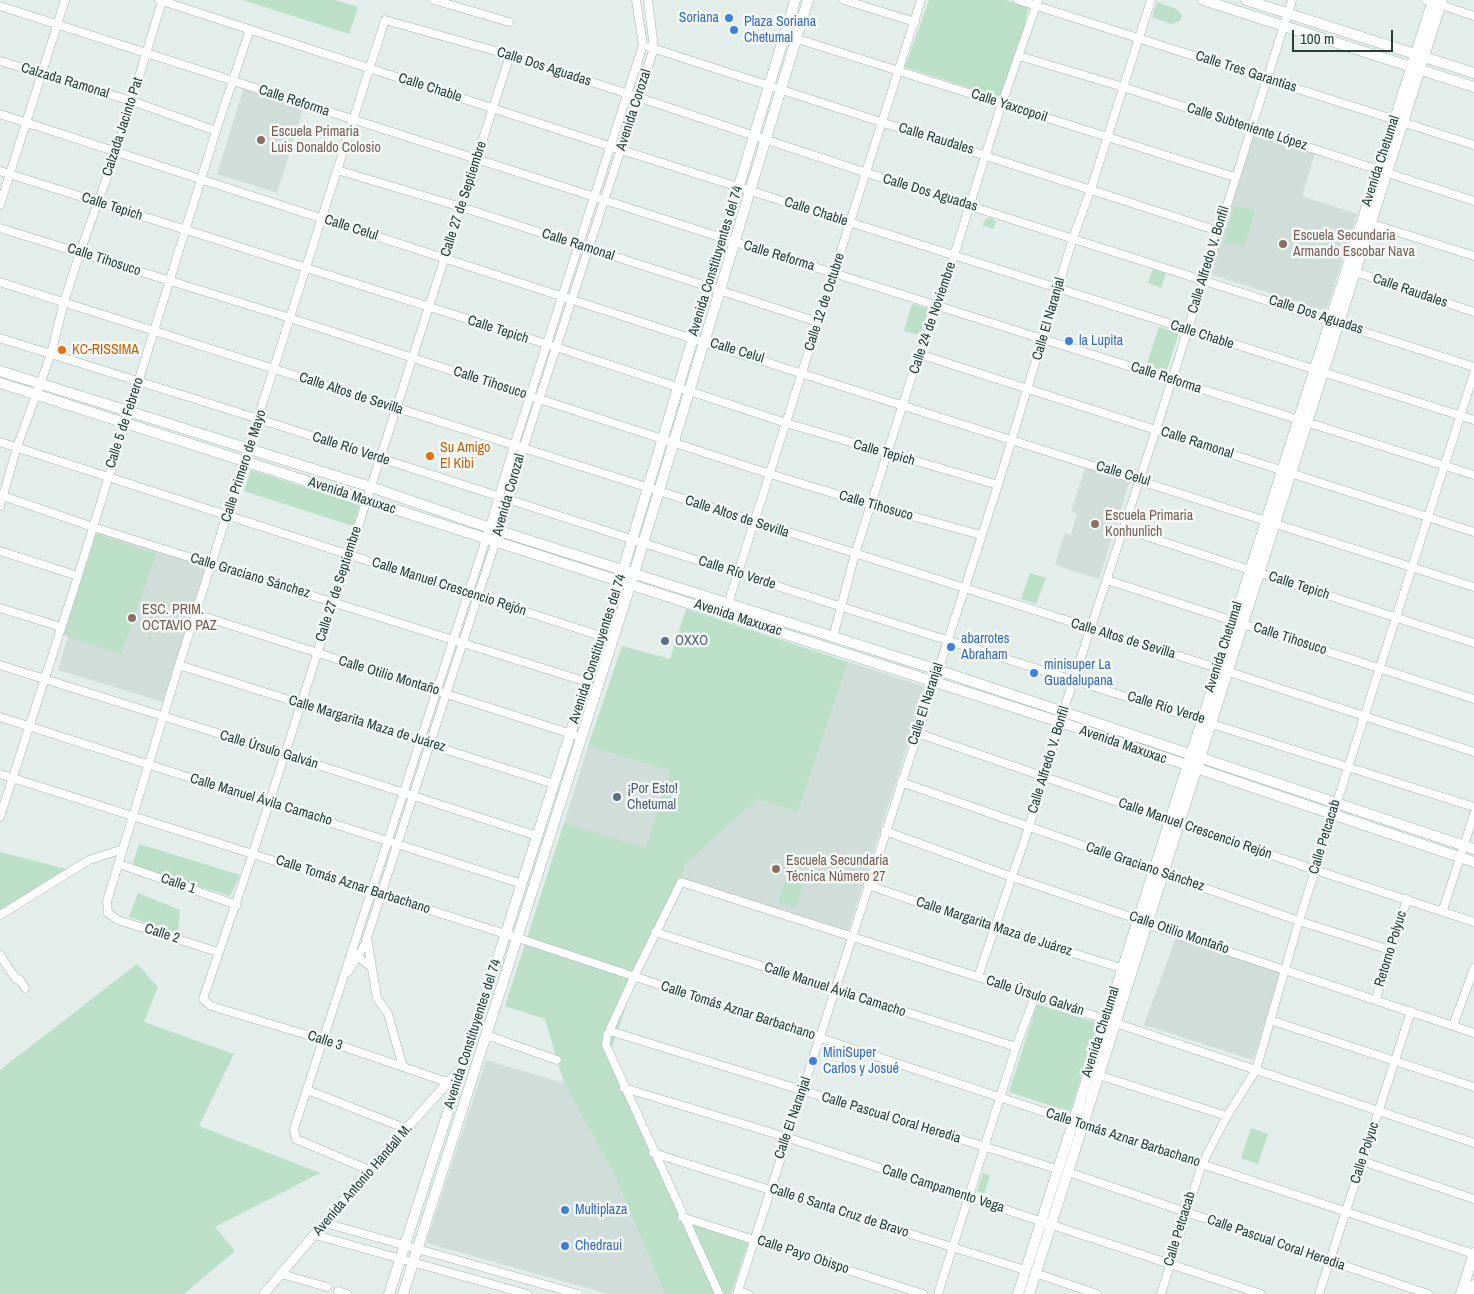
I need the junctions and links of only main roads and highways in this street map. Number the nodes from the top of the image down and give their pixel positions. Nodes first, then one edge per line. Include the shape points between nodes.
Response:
1 (795, 0) edge
2 (808, 0) edge
3 (1203, 0) edge
4 (1246, 0) edge
5 (1435, 1) edge
6 (1420, 56) junction
7 (1416, 68) junction
8 (1474, 73) edge
9 (1474, 87) edge
10 (0, 371) edge
11 (0, 382) edge
12 (493, 535) junction
13 (623, 570) junction
14 (633, 578) junction
15 (620, 580) junction
16 (1061, 717) junction
17 (1194, 756) junction
18 (1190, 768) junction
19 (1474, 849) edge
20 (1474, 862) edge
21 (1142, 921) junction
22 (1110, 1021) junction
23 (1078, 1123) junction
24 (1474, 1253) edge
25 (1030, 1272) junction
26 (1474, 1285) edge
27 (389, 1294) edge
28 (403, 1294) edge
29 (1018, 1294) edge
30 (1029, 1294) edge
31 (1461, 1294) edge
32 (1471, 1294) edge

1 - 13 main road, Avenida Constituyentes del 74
2 - 14 main road, Avenida Constituyentes del 74
3 - 7 main road
4 - 6 main road
5 - 6 main road, Avenida Chetumal
6 - 7 main road, Avenida Chetumal
6 - 8 main road
7 - 9 main road
7 - 17 main road, Avenida Chetumal
10 - 12 main road, Avenida Maxuxac via 371,487
11 - 12 main road, Avenida Maxuxac via 366,500
12 - 13 main road, Avenida Maxuxac
12 - 15 main road, Avenida Maxuxac
13 - 14 main road, Avenida Maxuxac
13 - 15 main road, Avenida Constituyentes del 74
14 - 15 main road, Avenida Maxuxac
14 - 16 main road, Avenida Maxuxac via 933,682
14 - 16 main road, Avenida Maxuxac via 728,604 938,670
14 - 28 main road, Avenida Constituyentes del 74
15 - 27 main road, Avenida Constituyentes del 74
16 - 17 main road, Avenida Maxuxac
16 - 18 main road, Avenida Maxuxac
17 - 18 main road, Avenida Chetumal
17 - 19 main road, Avenida Maxuxac
18 - 20 main road, Avenida Maxuxac
18 - 21 main road, Avenida Chetumal
21 - 22 main road, Avenida Chetumal
21 - 22 main road, Avenida Chetumal via 1122,968
22 - 23 main road, Avenida Chetumal
22 - 23 main road, Avenida Chetumal via 1098,1075
23 - 25 main road, Avenida Chetumal
24 - 31 main road
25 - 29 main road, Avenida Chetumal
25 - 30 main road, Avenida Chetumal
26 - 32 main road

